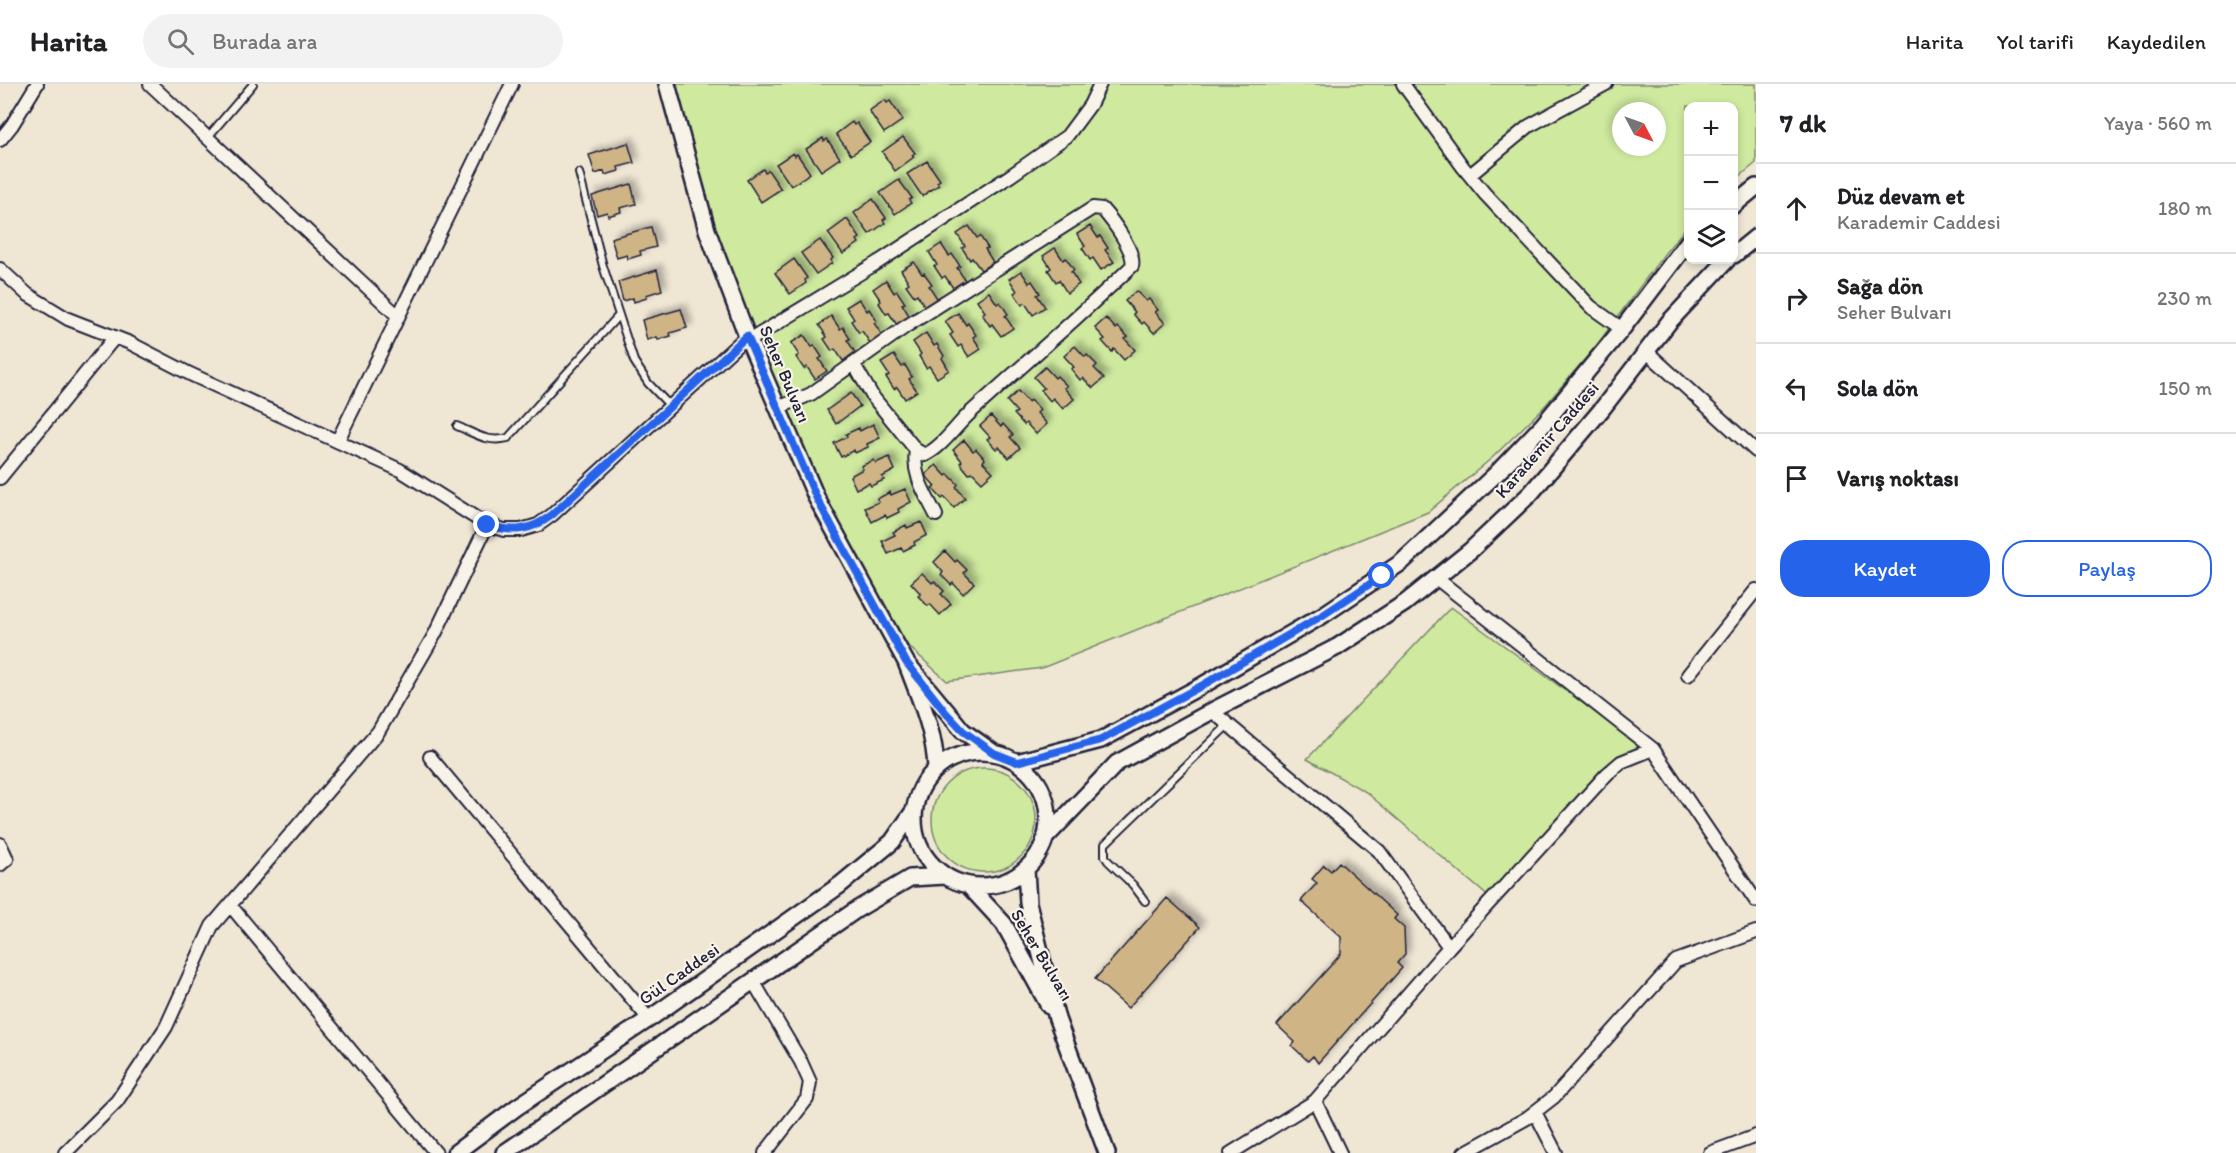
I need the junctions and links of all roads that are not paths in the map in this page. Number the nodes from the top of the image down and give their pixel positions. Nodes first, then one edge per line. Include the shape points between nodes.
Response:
1 (36, 84) edge
2 (150, 84) edge
3 (253, 84) edge
4 (512, 84) edge
5 (667, 84) edge
6 (1100, 84) edge
7 (1403, 84) edge
8 (1606, 84) edge
9 (208, 137) junction
10 (0, 141) edge
11 (579, 173) dead end
12 (1470, 175) junction
13 (1756, 187) edge
14 (1738, 202) edge
15 (1756, 237) edge
16 (1684, 248) edge
17 (1738, 252) edge
18 (1723, 264) edge
19 (0, 269) edge
20 (619, 315) junction
21 (398, 316) junction
22 (1622, 329) junction
23 (115, 338) junction
24 (748, 338) junction
25 (1646, 351) junction
26 (853, 363) junction
27 (670, 406) junction
28 (778, 408) junction
29 (457, 426) dead end
30 (338, 441) junction
31 (915, 450) junction
32 (1756, 451) edge
33 (0, 478) edge
34 (936, 515) dead end
35 (487, 525) junction
36 (1436, 578) junction
37 (1756, 590) edge
38 (906, 662) junction
39 (1688, 675) dead end
40 (1212, 711) junction
41 (1228, 725) junction
42 (1653, 749) junction
43 (994, 753) junction
44 (430, 757) dead end
45 (1017, 762) junction
46 (936, 769) junction
47 (913, 812) junction
48 (1045, 838) junction
49 (0, 844) edge
50 (0, 865) edge
51 (1026, 869) junction
52 (945, 876) junction
53 (968, 885) junction
54 (1756, 901) edge
55 (1145, 902) dead end
56 (230, 905) junction
57 (1756, 932) edge
58 (1449, 947) junction
59 (753, 981) junction
60 (649, 1019) junction
61 (1057, 1019) junction
62 (1315, 1101) junction
63 (1535, 1112) junction
64 (1756, 1136) edge
65 (65, 1153) edge
66 (436, 1153) edge
67 (455, 1153) edge
68 (504, 1153) edge
69 (765, 1153) edge
70 (1107, 1153) edge
71 (1231, 1153) edge
72 (1340, 1153) edge
73 (1464, 1153) edge
74 (1556, 1153) edge
75 (1710, 1153) edge

1 - 10 street
2 - 9 street
3 - 9 lane
4 - 21 street
5 - 24 street, Seher Bulvarı via 706,230
6 - 24 street via 1067,136 880,261
7 - 12 street
8 - 12 street via 1529,126
9 - 21 street
11 - 20 lane
12 - 22 street via 1591,307
13 - 14 street
15 - 17 street
16 - 22 street, Karademir Caddesi
18 - 25 street, Karademir Caddesi
19 - 23 street via 27,294 68,319
20 - 27 lane via 634,361
20 - 29 lane via 508,438 495,441
21 - 30 street
22 - 45 street, Karademir Caddesi via 1534,434 1401,562 1323,615 1101,740
23 - 30 street
23 - 33 street
24 - 27 street
24 - 28 street, Seher Bulvarı
25 - 32 street
25 - 36 street, Karademir Caddesi via 1531,493
26 - 28 street via 811,394
26 - 31 street via 873,397
26 - 31 street via 1093,208 1102,209 1111,219 1133,257 1132,266 937,446 925,454
27 - 35 street via 538,525 504,530
28 - 38 street, Seher Bulvarı via 817,499
30 - 35 street via 400,470
31 - 34 street via 915,473
35 - 56 street via 435,634 378,732
36 - 40 street, Karademir Caddesi via 1337,647
36 - 42 street
37 - 39 street
38 - 43 street, Seher Bulvarı via 963,731
38 - 46 street, Seher Bulvarı via 930,726
40 - 41 street
40 - 48 street, Karademir Caddesi via 1117,763
41 - 55 lane via 1104,844 1104,856
41 - 58 street via 1379,851
42 - 54 street
42 - 58 street via 1621,762 1607,774
43 - 45 street
43 - 46 street via 963,754
44 - 60 street
45 - 48 street via 1035,779 1044,795 1048,813
46 - 47 street via 921,789
47 - 52 street via 920,849
47 - 60 street, Gül Caddesi via 892,842 840,885
48 - 51 street
49 - 50 street via 7,859
51 - 53 street via 993,886
51 - 61 street, Seher Bulvarı via 1028,903
52 - 53 street
52 - 59 street via 910,878
53 - 61 street, Seher Bulvarı via 1004,924
56 - 65 street via 212,926 166,1028 117,1101
56 - 66 street
57 - 63 street via 1676,961 1554,1097
58 - 62 street
59 - 68 street
59 - 69 street via 810,1082 807,1098
60 - 67 street, Gül Caddesi
61 - 70 street, Seher Bulvarı
62 - 71 street
62 - 72 street
63 - 73 street
63 - 74 street
64 - 75 street

